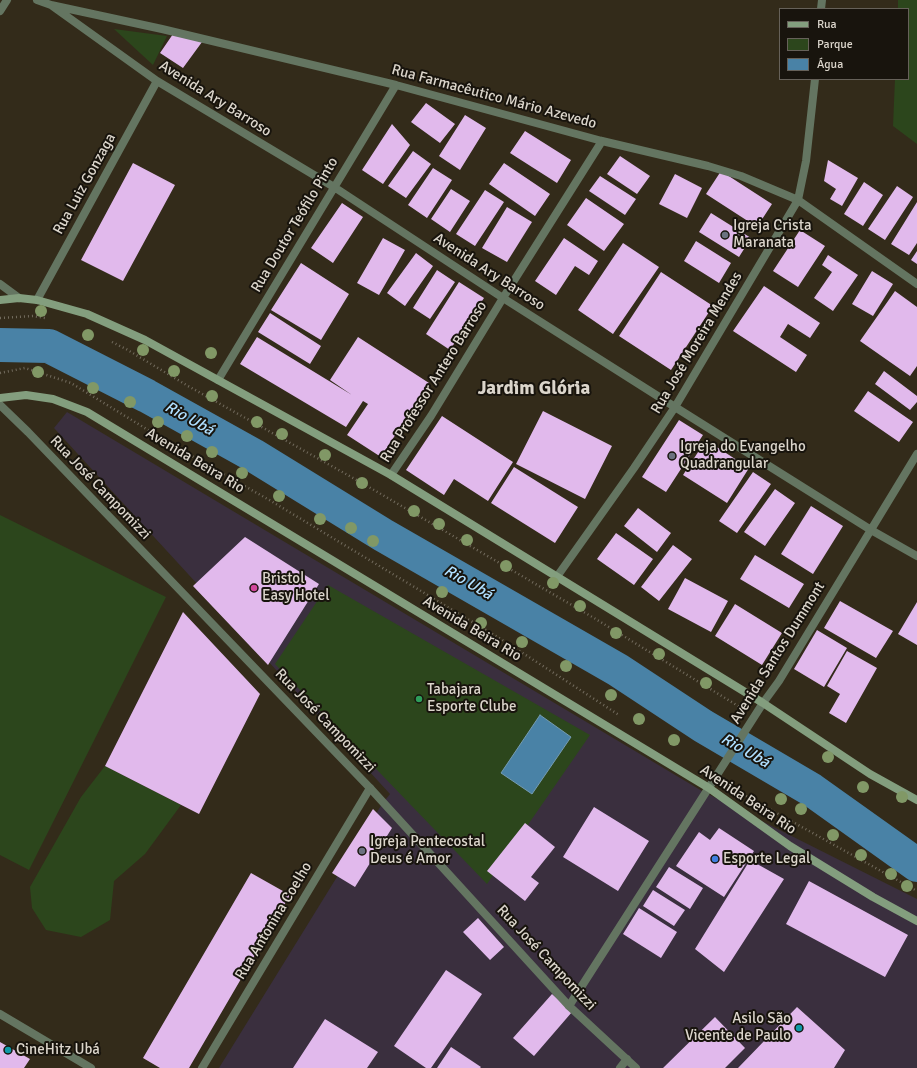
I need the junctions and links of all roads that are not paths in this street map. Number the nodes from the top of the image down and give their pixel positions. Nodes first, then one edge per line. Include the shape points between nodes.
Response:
1 (7, 0) edge
2 (37, 0) edge
3 (51, 5) junction
4 (0, 11) edge
5 (815, 80) edge
6 (157, 81) junction
7 (396, 85) junction
8 (602, 141) junction
9 (334, 187) junction
10 (798, 200) junction
11 (0, 284) edge
12 (917, 284) edge
13 (19, 298) junction
14 (503, 298) junction
15 (0, 300) edge
16 (37, 300) junction
17 (218, 380) junction
18 (0, 398) edge
19 (0, 405) edge
20 (675, 407) junction
21 (917, 454) edge
22 (391, 475) junction
23 (871, 530) junction
24 (917, 556) edge
25 (556, 578) junction
26 (763, 703) junction
27 (370, 788) junction
28 (709, 788) junction
29 (917, 800) edge
30 (917, 921) edge
31 (569, 1006) junction
32 (0, 1014) edge
33 (628, 1058) junction
34 (91, 1068) edge
35 (202, 1068) edge
36 (620, 1068) edge
37 (636, 1068) edge

1 - 4 street
2 - 3 street, Rua Farmacêutico Mário Azevedo
3 - 6 street, Avenida Ary Barroso
3 - 7 street, Rua Farmacêutico Mário Azevedo
5 - 10 street, Rua José Moreira Mendes via 806,161
6 - 9 street, Avenida Ary Barroso
6 - 16 street, Rua Luiz Gonzaga
7 - 8 street, Rua Farmacêutico Mário Azevedo
7 - 9 street, Rua Doutor Teófilo Pinto
8 - 10 street, Rua Farmacêutico Mário Azevedo via 742,176
8 - 14 street, Rua Professor Antero Barroso
9 - 14 street, Avenida Ary Barroso
9 - 17 street, Rua Doutor Teófilo Pinto
10 - 12 street, Rua Farmacêutico Mário Azevedo
10 - 20 street, Rua José Moreira Mendes
11 - 13 street
13 - 15 main road
13 - 16 main road
14 - 20 street, Avenida Ary Barroso
14 - 22 street, Rua Professor Antero Barroso
16 - 17 main road via 87,314 145,340
17 - 22 main road
18 - 28 main road, Avenida Beira Rio via 26,395 53,399 87,412
19 - 27 street, Rua José Campomizzi
20 - 23 street, Avenida Ary Barroso
20 - 25 street, Rua José Moreira Mendes
21 - 23 street, Avenida Santos Dummont
22 - 25 main road
23 - 24 street, Avenida Ary Barroso
23 - 26 street, Avenida Santos Dummont
25 - 26 main road
26 - 28 street, Avenida Santos Dummont
26 - 29 main road via 870,774
27 - 31 street, Rua José Campomizzi
27 - 35 street, Rua Antonina Coelho
28 - 30 main road, Avenida Beira Rio via 790,846
28 - 31 street, Avenida Santos Dummont
31 - 33 street, Rua José Campomizzi
32 - 34 street
33 - 36 street
33 - 37 street, Rua José Campomizzi

